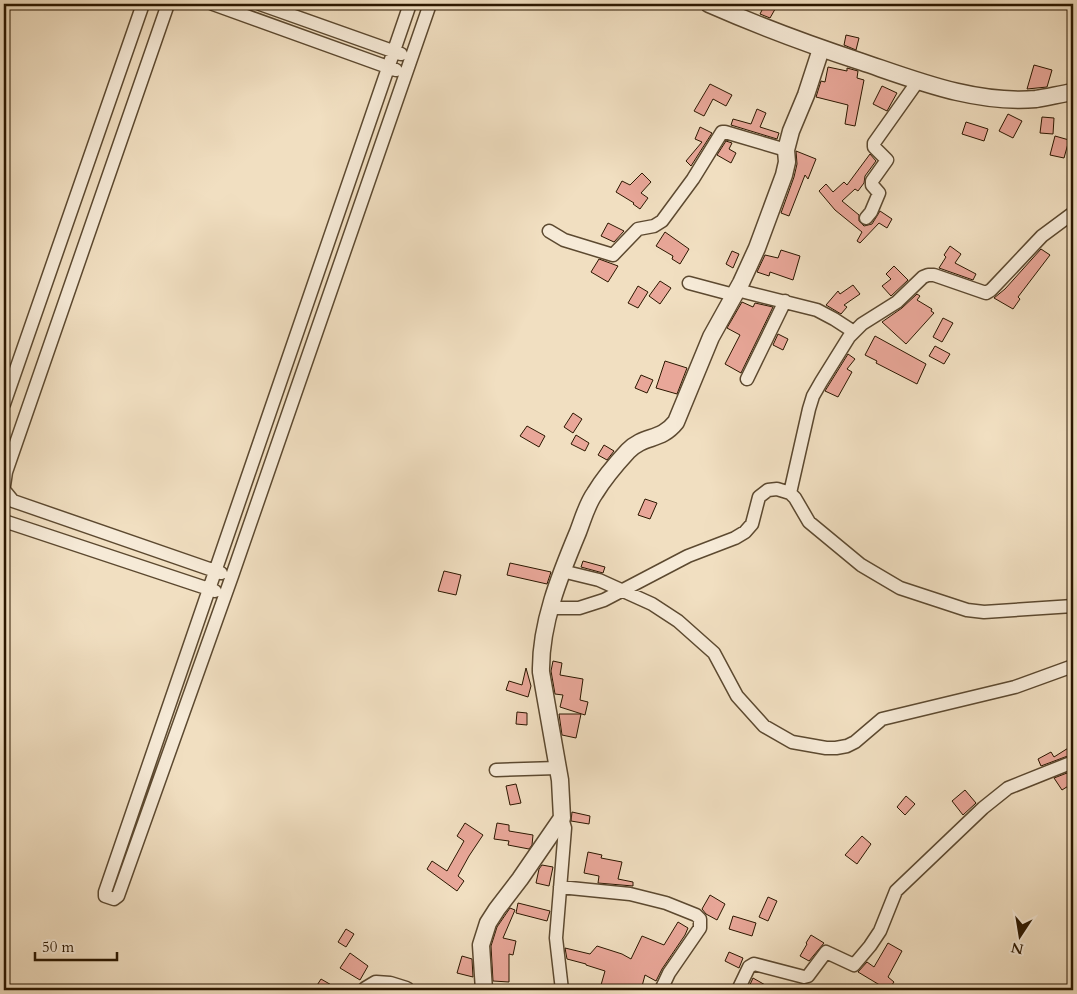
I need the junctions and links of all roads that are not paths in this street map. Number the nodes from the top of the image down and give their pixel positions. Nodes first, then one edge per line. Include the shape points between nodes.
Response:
1 (143, 4) edge
2 (168, 4) edge
3 (213, 4) edge
4 (260, 4) edge
5 (410, 4) edge
6 (430, 4) edge
7 (709, 4) edge
8 (821, 49) junction
9 (394, 51) junction
10 (412, 58) junction
11 (388, 67) junction
12 (406, 73) junction
13 (918, 81) junction
14 (1073, 92) edge
15 (786, 150) junction
16 (1073, 213) edge
17 (866, 218) dead end
18 (549, 231) dead end
19 (689, 283) dead end
20 (736, 292) junction
21 (785, 301) junction
22 (854, 332) junction
23 (747, 379) dead end
24 (4, 404) edge
25 (4, 486) edge
26 (4, 490) edge
27 (790, 493) junction
28 (4, 521) edge
29 (215, 571) junction
30 (562, 571) junction
31 (232, 576) junction
32 (208, 589) junction
33 (624, 591) junction
34 (224, 595) junction
35 (1073, 606) edge
36 (551, 608) junction
37 (1073, 666) edge
38 (1073, 762) edge
39 (557, 768) junction
40 (496, 770) dead end
41 (562, 818) junction
42 (560, 887) junction
43 (366, 990) edge
44 (406, 990) edge
45 (484, 990) edge
46 (562, 990) edge
47 (661, 990) edge
48 (738, 990) edge

1 - 24 street
2 - 25 street via 6,472
3 - 11 street
4 - 9 street
5 - 9 street
6 - 10 street
7 - 8 street
8 - 13 street
8 - 15 street
9 - 10 street
9 - 11 street
10 - 12 street
11 - 12 street
11 - 29 street
12 - 31 street
13 - 14 street via 972,95 1012,98
13 - 17 street via 874,143 887,160 872,181 879,193
15 - 18 street via 722,132 662,221 638,229 613,255 564,240
15 - 20 street via 784,175
16 - 22 street via 1042,236 986,293 928,275
19 - 20 street
20 - 21 street
20 - 30 street via 712,337 676,422 663,435 642,440 612,469 594,494
21 - 22 street via 817,310
21 - 23 street
22 - 27 street via 813,396
26 - 29 street via 13,501
27 - 33 street via 777,489 762,493 752,524 745,532 655,572
27 - 35 street via 809,522 861,565 900,588 967,610 984,612
28 - 32 street
29 - 31 street
29 - 32 street
30 - 33 street via 599,580
30 - 36 street
31 - 34 street
32 - 34 street
32 - 34 street via 105,896 114,899 118,896
33 - 36 street via 579,608
33 - 37 street via 678,621 708,648 737,696 764,726 792,742 826,748 855,742 882,719 1015,687
36 - 39 street via 540,657
38 - 48 street via 1008,788 993,798 896,891 880,931 856,963 826,952 804,977 754,964 749,967
39 - 40 street
39 - 41 street
41 - 42 street
41 - 45 street via 488,923 481,945
42 - 46 street via 556,938
42 - 47 street via 630,894 666,903 700,919 700,928
43 - 44 street via 376,984

